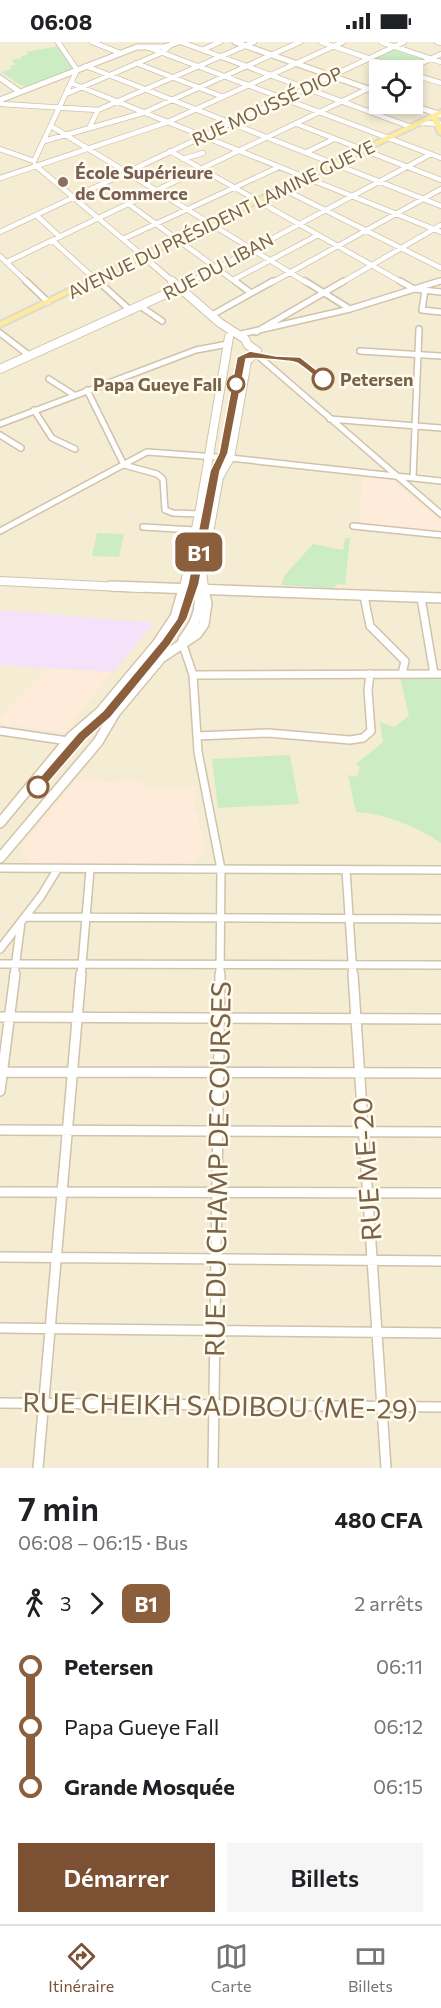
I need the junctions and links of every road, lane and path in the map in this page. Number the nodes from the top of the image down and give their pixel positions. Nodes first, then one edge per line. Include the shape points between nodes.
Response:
1 (58, 42) edge
2 (92, 42) edge
3 (180, 42) edge
4 (220, 42) edge
5 (235, 42) edge
6 (254, 42) edge
7 (300, 42) edge
8 (321, 42) edge
9 (343, 42) edge
10 (381, 42) edge
11 (404, 42) edge
12 (139, 44) edge
13 (171, 45) junction
14 (147, 46) junction
15 (246, 46) junction
16 (334, 46) junction
17 (394, 46) junction
18 (157, 47) junction
19 (202, 50) junction
20 (161, 52) junction
21 (120, 53) junction
22 (441, 54) edge
23 (271, 55) junction
24 (220, 57) junction
25 (369, 58) junction
26 (432, 59) junction
27 (375, 60) edge
28 (441, 62) edge
29 (135, 63) junction
30 (423, 63) edge
31 (296, 64) junction
32 (86, 66) junction
33 (198, 66) junction
34 (246, 66) junction
35 (77, 70) junction
36 (107, 75) junction
37 (271, 75) junction
38 (224, 76) junction
39 (331, 76) junction
40 (172, 77) junction
41 (423, 77) edge
42 (0, 78) edge
43 (71, 83) junction
44 (441, 83) edge
45 (249, 85) junction
46 (80, 87) junction
47 (199, 88) junction
48 (306, 88) junction
49 (145, 89) junction
50 (368, 89) joint
51 (20, 92) junction
52 (66, 94) junction
53 (223, 97) junction
54 (284, 98) junction
55 (172, 100) junction
56 (116, 102) junction
57 (342, 102) junction
58 (1, 103) edge
59 (59, 107) junction
60 (196, 109) junction
61 (98, 110) junction
62 (423, 111) edge
63 (143, 112) junction
64 (321, 112) junction
65 (439, 118) edge
66 (168, 122) junction
67 (231, 123) junction
68 (297, 124) junction
69 (419, 124) junction
70 (51, 126) junction
71 (89, 128) junction
72 (441, 133) edge
73 (65, 135) junction
74 (203, 136) junction
75 (268, 138) junction
76 (389, 138) junction
77 (334, 139) junction
78 (44, 141) junction
79 (0, 149) edge
80 (89, 150) junction
81 (363, 150) junction
82 (170, 151) junction
83 (240, 152) junction
84 (307, 152) junction
85 (203, 153) dead end
86 (431, 154) junction
87 (441, 158) edge
88 (183, 159) junction
89 (336, 163) junction
90 (35, 164) junction
91 (279, 167) junction
92 (406, 167) junction
93 (203, 170) junction
94 (126, 172) junction
95 (0, 178) edge
96 (306, 178) junction
97 (441, 180) edge
98 (380, 181) junction
99 (235, 188) junction
100 (283, 189) junction
101 (441, 189) edge
102 (158, 191) junction
103 (351, 196) junction
104 (72, 198) junction
105 (424, 199) junction
106 (258, 201) junction
107 (130, 205) junction
108 (441, 206) edge
109 (186, 209) junction
110 (325, 210) junction
111 (396, 214) junction
112 (36, 215) junction
113 (100, 219) junction
114 (155, 223) junction
115 (211, 224) junction
116 (299, 224) junction
117 (441, 225) edge
118 (434, 229) junction
119 (367, 230) junction
120 (0, 232) edge
121 (441, 232) edge
122 (318, 235) junction
123 (60, 237) junction
124 (123, 238) junction
125 (178, 239) junction
126 (53, 241) junction
127 (338, 246) junction
128 (403, 247) junction
129 (252, 249) junction
130 (0, 256) edge
131 (143, 256) junction
132 (270, 260) junction
133 (7, 262) junction
134 (373, 266) junction
135 (216, 268) junction
136 (441, 268) edge
137 (290, 272) junction
138 (96, 279) junction
139 (233, 280) junction
140 (441, 281) edge
141 (180, 288) junction
142 (414, 289) junction
143 (425, 290) junction
144 (441, 292) edge
145 (251, 293) junction
146 (325, 294) junction
147 (48, 302) junction
148 (140, 306) junction
149 (350, 309) junction
150 (131, 310) junction
151 (441, 312) edge
152 (212, 315) junction
153 (162, 321) dead end
154 (220, 323) junction
155 (0, 325) edge
156 (419, 329) dead end
157 (255, 332) junction
158 (0, 333) edge
159 (237, 335) junction
160 (228, 341) junction
161 (246, 342) junction
162 (360, 351) dead end
163 (256, 354) junction
164 (418, 354) junction
165 (30, 356) junction
166 (441, 356) edge
167 (0, 369) edge
168 (49, 379) dead end
169 (87, 390) junction
170 (74, 395) junction
171 (34, 410) junction
172 (330, 419) junction
173 (0, 424) edge
174 (414, 426) junction
175 (441, 428) edge
176 (0, 435) edge
177 (21, 448) dead end
178 (75, 449) dead end
179 (208, 456) junction
180 (230, 458) junction
181 (124, 465) junction
182 (398, 477) junction
183 (413, 478) junction
184 (441, 481) edge
185 (199, 514) junction
186 (441, 514) edge
187 (353, 526) dead end
188 (143, 527) dead end
189 (195, 530) junction
190 (0, 531) edge
191 (441, 535) edge
192 (0, 581) edge
193 (183, 591) junction
194 (203, 594) junction
195 (364, 596) junction
196 (421, 598) junction
197 (441, 598) edge
198 (182, 642) junction
199 (370, 674) junction
200 (402, 674) junction
201 (437, 674) edge
202 (193, 675) junction
203 (0, 731) edge
204 (197, 736) junction
205 (68, 741) junction
206 (0, 823) edge
207 (0, 858) edge
208 (0, 868) edge
209 (221, 869) junction
210 (57, 870) junction
211 (90, 870) junction
212 (346, 870) junction
213 (441, 870) edge
214 (86, 917) junction
215 (220, 918) junction
216 (349, 918) junction
217 (23, 919) junction
218 (441, 919) edge
219 (0, 949) edge
220 (0, 964) edge
221 (16, 964) junction
222 (82, 964) junction
223 (220, 965) junction
224 (352, 965) junction
225 (441, 966) edge
226 (5, 1017) edge
227 (77, 1017) junction
228 (219, 1017) junction
229 (356, 1018) junction
230 (441, 1019) edge
231 (1, 1072) edge
232 (72, 1072) junction
233 (218, 1072) junction
234 (360, 1073) junction
235 (441, 1073) edge
236 (0, 1091) edge
237 (0, 1130) edge
238 (67, 1130) junction
239 (218, 1130) junction
240 (363, 1131) junction
241 (441, 1132) edge
242 (0, 1192) edge
243 (62, 1192) junction
244 (217, 1192) junction
245 (368, 1193) junction
246 (441, 1193) edge
247 (0, 1257) edge
248 (56, 1258) junction
249 (216, 1259) junction
250 (372, 1260) junction
251 (441, 1261) edge
252 (0, 1328) edge
253 (50, 1329) junction
254 (215, 1330) junction
255 (377, 1332) junction
256 (441, 1333) edge
257 (0, 1403) edge
258 (44, 1403) junction
259 (214, 1405) junction
260 (382, 1407) junction
261 (441, 1407) edge
262 (38, 1468) edge
263 (213, 1468) edge
264 (386, 1468) edge

1 - 35 street
2 - 21 street
3 - 13 street
3 - 19 street
4 - 19 street
5 - 15 street
6 - 15 street
7 - 23 street
8 - 16 street
9 - 16 street
10 - 17 street
11 - 17 street, RUE MOUSSÉ DIOP
12 - 14 street
12 - 18 street
12 - 21 street
13 - 18 street
13 - 20 street
14 - 18 street
14 - 20 street
15 - 23 street
15 - 24 street
16 - 25 street
16 - 31 street
17 - 25 street, RUE MOUSSÉ DIOP
17 - 26 street
19 - 24 street
20 - 29 street
20 - 33 street
21 - 32 street
22 - 26 street
23 - 31 street
23 - 34 street
24 - 33 street
24 - 34 street
25 - 27 street
25 - 39 street, RUE MOUSSÉ DIOP
26 - 28 street
26 - 30 street
29 - 36 street
29 - 40 street
31 - 37 street
31 - 39 street
32 - 35 street
32 - 36 street
33 - 38 street
33 - 40 street
34 - 37 street
34 - 38 street
35 - 43 street
35 - 51 street
36 - 46 street
36 - 49 street
37 - 45 street
37 - 48 street
38 - 45 street
38 - 47 street
39 - 48 street, RUE MOUSSÉ DIOP
39 - 50 street
40 - 47 street
40 - 49 street
41 - 44 street
42 - 51 street
43 - 46 street
43 - 52 street
45 - 53 street
45 - 54 street
46 - 52 street
46 - 56 street
47 - 53 street
47 - 55 street
48 - 54 street, RUE MOUSSÉ DIOP
48 - 57 street
49 - 55 street
49 - 56 street
50 - 57 street
51 - 58 street
52 - 59 street
53 - 60 street
54 - 64 street
54 - 67 street, RUE MOUSSÉ DIOP
55 - 60 street
55 - 63 street
56 - 61 street
56 - 63 street
57 - 64 street
57 - 69 street
58 - 59 street
59 - 61 street
59 - 70 street
60 - 66 street
60 - 67 street
61 - 71 street
62 - 65 street
63 - 66 street
63 - 71 street
64 - 68 street
64 - 76 street
65 - 69 main road, AVENUE DU PRÉSIDENT LAMINE GUEYE
65 - 72 main road
66 - 74 street
66 - 80 street
67 - 74 street, RUE MOUSSÉ DIOP
67 - 75 street
68 - 75 street
68 - 77 street
69 - 76 main road, AVENUE DU PRÉSIDENT LAMINE GUEYE
70 - 73 street
70 - 78 street
71 - 73 street
73 - 78 street
73 - 80 street
74 - 82 street, RUE MOUSSÉ DIOP
74 - 83 street
75 - 83 street
75 - 84 street
76 - 81 main road, AVENUE DU PRÉSIDENT LAMINE GUEYE
76 - 86 street
77 - 81 street
77 - 84 street
78 - 90 street
79 - 90 street
80 - 90 street
80 - 94 street
81 - 89 main road, AVENUE DU PRÉSIDENT LAMINE GUEYE
81 - 92 street
82 - 88 street
82 - 94 street, RUE MOUSSÉ DIOP
83 - 91 street
83 - 93 street
84 - 89 street
85 - 88 street
86 - 87 street
86 - 92 street, RUE DU LIBAN
88 - 93 street
89 - 96 main road, AVENUE DU PRÉSIDENT LAMINE GUEYE
89 - 98 street
90 - 95 street
90 - 104 street
91 - 96 street
91 - 99 street
92 - 97 street
92 - 98 street, RUE DU LIBAN
93 - 99 street
93 - 102 street
94 - 102 street
94 - 104 street, RUE MOUSSÉ DIOP
96 - 100 main road, AVENUE DU PRÉSIDENT LAMINE GUEYE
96 - 103 street
98 - 103 street, RUE DU LIBAN
98 - 105 street
99 - 106 street
99 - 109 street
100 - 106 main road, AVENUE DU PRÉSIDENT LAMINE GUEYE
100 - 110 street
101 - 105 street
102 - 107 street
102 - 109 street
103 - 110 street, RUE DU LIBAN
103 - 111 street
104 - 112 street, RUE MOUSSÉ DIOP
104 - 113 street
105 - 108 street
105 - 111 street
106 - 115 main road, AVENUE DU PRÉSIDENT LAMINE GUEYE
106 - 116 street
107 - 113 street
107 - 114 street
109 - 114 street
109 - 115 street
110 - 116 street, RUE DU LIBAN
110 - 119 street
111 - 118 street
111 - 119 street
112 - 120 street, RUE MOUSSÉ DIOP
112 - 123 street
113 - 123 street
113 - 124 street
114 - 124 street
114 - 125 street
115 - 125 main road, AVENUE DU PRÉSIDENT LAMINE GUEYE
115 - 129 street
116 - 122 street
116 - 129 street, RUE DU LIBAN
117 - 118 street
118 - 121 street
118 - 128 street
119 - 127 street
119 - 128 street
122 - 127 street
122 - 132 street
123 - 126 street
124 - 131 street
125 - 131 main road, AVENUE DU PRÉSIDENT LAMINE GUEYE
125 - 135 street
126 - 133 street
126 - 138 street
127 - 134 street
127 - 137 street
128 - 134 street
128 - 136 street
129 - 132 street
129 - 135 street, RUE DU LIBAN
130 - 133 street
131 - 138 main road, AVENUE DU PRÉSIDENT LAMINE GUEYE
131 - 141 street
132 - 137 street
132 - 139 street
133 - 147 street
134 - 142 street
134 - 146 street
135 - 139 street
135 - 141 street, RUE DU LIBAN
137 - 145 street
137 - 146 street
138 - 147 main road, AVENUE DU PRÉSIDENT LAMINE GUEYE
138 - 150 street
139 - 145 street
140 - 142 street
141 - 148 street, RUE DU LIBAN
141 - 152 street
142 - 143 street
142 - 149 street
143 - 144 street
143 - 151 street via 422,310
145 - 152 street
146 - 149 street
146 - 157 street
147 - 155 main road, AVENUE DU PRÉSIDENT LAMINE GUEYE
148 - 150 street, RUE DU LIBAN
148 - 153 street
149 - 157 street
150 - 165 street, RUE DU LIBAN
152 - 154 street
154 - 159 street
154 - 160 street
156 - 164 street
157 - 159 street
157 - 161 street
158 - 165 street
159 - 160 street
159 - 161 street
160 - 161 street
160 - 169 street
160 - 179 street
161 - 163 street
162 - 164 street
163 - 172 street
163 - 180 street via 247,361
164 - 166 street
164 - 174 street
165 - 167 street, RUE DU LIBAN
168 - 170 street
169 - 170 street
169 - 181 street
170 - 171 street
171 - 173 street
171 - 178 street via 52,438
172 - 174 street
172 - 182 street
174 - 175 street
174 - 183 street
176 - 177 street
179 - 180 street
179 - 181 street via 147,452
179 - 185 street
180 - 182 street
180 - 194 street via 219,477 202,572
181 - 185 street via 161,477 165,510
181 - 190 street
182 - 183 street
182 - 186 street
183 - 184 street
185 - 189 street
187 - 191 street
188 - 189 street
189 - 193 street
192 - 193 street
193 - 194 street
193 - 205 street via 175,617 157,644 100,712
194 - 195 street
194 - 198 street via 207,613 204,624 197,634
195 - 196 street
195 - 200 street via 368,622 405,662
196 - 197 street
196 - 201 street
198 - 202 street, RUE DU CHAMP DE COURSES
198 - 207 street via 160,658 115,713 98,742
199 - 200 street
199 - 202 street
199 - 204 street via 371,730 363,738 261,732
200 - 201 street
202 - 204 street, RUE DU CHAMP DE COURSES
203 - 205 street
204 - 209 street, RUE DU CHAMP DE COURSES
205 - 206 street
208 - 210 street
209 - 211 street
209 - 212 street
209 - 215 street, RUE DU CHAMP DE COURSES
210 - 211 street
210 - 217 street
211 - 214 street
212 - 213 street
212 - 216 street, RUE ME-20
214 - 215 street
214 - 217 street
214 - 222 street
215 - 216 street
215 - 223 street, RUE DU CHAMP DE COURSES
216 - 218 street
216 - 224 street, RUE ME-20
217 - 219 street
217 - 221 street
220 - 221 street
221 - 222 street
221 - 226 street
222 - 223 street
222 - 227 street
223 - 224 street
223 - 228 street, RUE DU CHAMP DE COURSES
224 - 225 street
224 - 229 street, RUE ME-20
226 - 227 street
226 - 231 street
227 - 228 street
227 - 232 street
228 - 229 street
228 - 233 street, RUE DU CHAMP DE COURSES
229 - 230 street
229 - 234 street, RUE ME-20
231 - 232 street
231 - 236 street
232 - 233 street
232 - 238 street
233 - 234 street
233 - 239 street, RUE DU CHAMP DE COURSES
234 - 235 street
234 - 240 street, RUE ME-20
237 - 238 street
238 - 239 street
238 - 243 street
239 - 240 street
239 - 244 street, RUE DU CHAMP DE COURSES
240 - 241 street
240 - 245 street, RUE ME-20
242 - 243 street
243 - 244 street
243 - 248 street
244 - 245 street
244 - 249 street, RUE DU CHAMP DE COURSES
245 - 246 street
245 - 250 street, RUE ME-20
247 - 248 street
248 - 249 street
248 - 253 street
249 - 250 street
249 - 254 street, RUE DU CHAMP DE COURSES
250 - 251 street
250 - 255 street, RUE ME-20
252 - 253 street
253 - 254 street
253 - 258 street
254 - 255 street
254 - 259 street, RUE DU CHAMP DE COURSES
255 - 256 street
255 - 260 street, RUE ME-20
257 - 258 street, RUE CHEIKH SADIBOU (ME-29)
258 - 259 street, RUE CHEIKH SADIBOU (ME-29)
258 - 262 street
259 - 260 street, RUE CHEIKH SADIBOU (ME-29)
259 - 263 street, RUE DU CHAMP DE COURSES
260 - 261 street, RUE CHEIKH SADIBOU (ME-29)
260 - 264 street, RUE ME-20

